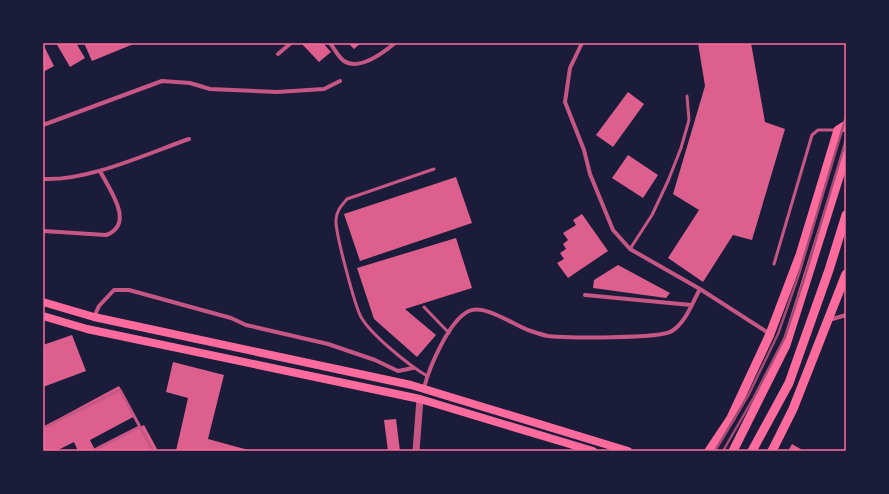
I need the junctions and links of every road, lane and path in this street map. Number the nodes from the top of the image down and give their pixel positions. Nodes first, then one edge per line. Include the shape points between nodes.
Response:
1 (291, 43) edge
2 (330, 43) edge
3 (394, 43) edge
4 (582, 43) edge
5 (278, 54) dead end
6 (340, 81) dead end
7 (686, 96) dead end
8 (43, 125) edge
9 (842, 127) edge
10 (189, 139) dead end
11 (846, 155) edge
12 (434, 169) dead end
13 (100, 171) junction
14 (43, 179) edge
15 (846, 215) edge
16 (43, 231) edge
17 (630, 249) junction
18 (774, 264) dead end
19 (846, 274) edge
20 (700, 289) junction
21 (585, 295) dead end
22 (43, 302) edge
23 (691, 305) junction
24 (424, 307) dead end
25 (846, 315) edge
26 (43, 316) edge
27 (94, 317) junction
28 (829, 320) junction
29 (128, 324) junction
30 (449, 333) junction
31 (770, 334) junction
32 (125, 337) junction
33 (413, 368) junction
34 (427, 376) junction
35 (424, 388) junction
36 (420, 399) junction
37 (139, 427) junction
38 (43, 428) edge
39 (92, 451) edge
40 (153, 451) edge
41 (416, 451) edge
42 (593, 451) edge
43 (628, 451) edge
44 (709, 451) edge
45 (733, 451) edge
46 (752, 451) edge
47 (772, 451) edge

1 - 5 street
2 - 3 street via 343,61 354,64 370,60
4 - 17 street via 570,68 565,102 613,230
6 - 8 street via 324,89 277,92 210,89 190,83 162,81
7 - 17 lane via 689,120 681,148 652,214
9 - 18 lane via 818,130 812,135
9 - 31 highway via 800,255
10 - 13 street
11 - 45 highway via 786,345
12 - 33 lane via 347,199 339,208 336,220 341,250 361,317 376,336
13 - 14 street
13 - 16 street via 117,204 121,217 118,228 106,235
15 - 46 highway via 789,383
17 - 20 street
19 - 28 highway
20 - 23 street
20 - 31 street
21 - 23 street
22 - 27 main road
23 - 30 street via 679,326 670,333 577,338 546,335 479,309 469,311 460,317
24 - 30 lane
25 - 28 street
26 - 32 main road
27 - 29 main road
27 - 33 street via 102,301 114,290 129,290 246,325 328,344 398,371
28 - 47 highway via 793,409
29 - 32 main road
29 - 35 main road
30 - 34 street
31 - 44 highway via 732,418
32 - 36 main road
33 - 34 lane
34 - 35 street
35 - 43 main road
36 - 41 street
36 - 42 main road
37 - 38 lane via 120,390
37 - 39 lane
37 - 40 lane

